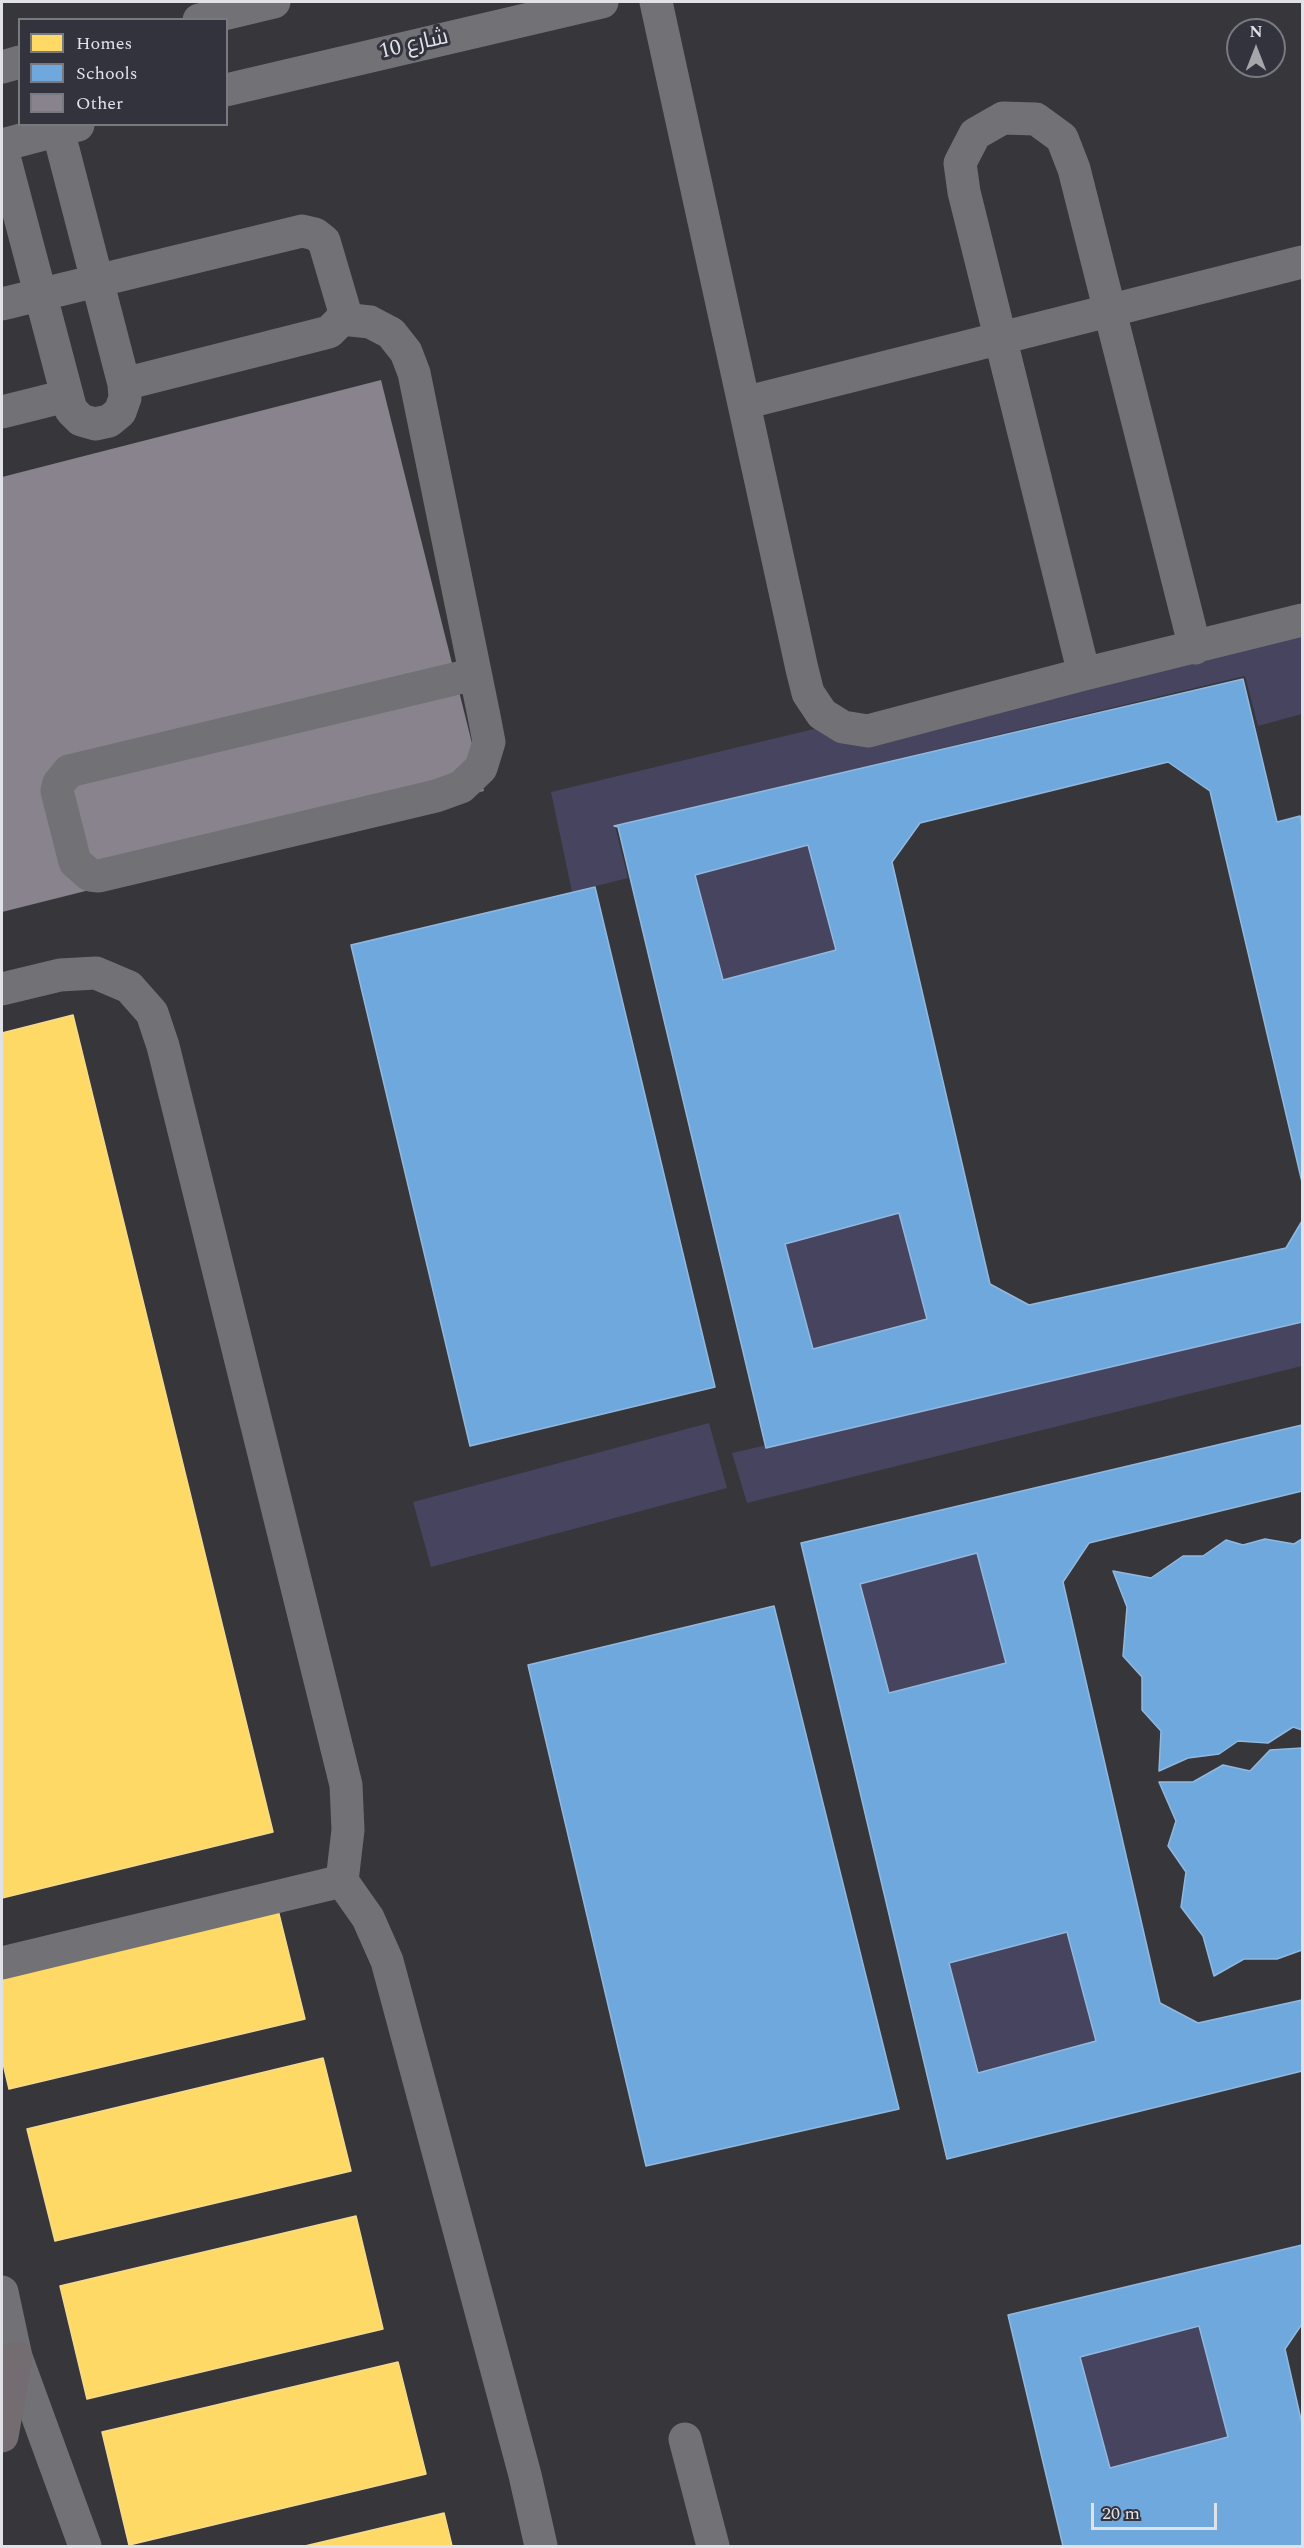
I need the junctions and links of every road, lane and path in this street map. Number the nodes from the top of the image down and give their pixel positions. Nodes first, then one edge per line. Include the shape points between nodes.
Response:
1 (274, 2) edge
2 (602, 2) edge
3 (656, 2) edge
4 (207, 18) edge
5 (18, 63) edge
6 (2, 67) edge
7 (228, 90) edge
8 (69, 127) edge
9 (2, 147) edge
10 (1302, 262) edge
11 (97, 280) junction
12 (39, 294) junction
13 (2, 304) edge
14 (1110, 310) junction
15 (342, 319) junction
16 (1000, 338) junction
17 (124, 384) junction
18 (66, 396) junction
19 (744, 403) junction
20 (2, 412) edge
21 (1302, 620) edge
22 (1195, 648) junction
23 (476, 674) junction
24 (1084, 674) junction
25 (2, 989) edge
26 (342, 1881) junction
27 (2, 1963) edge
28 (2, 2292) edge
29 (16, 2357) junction
30 (2, 2436) edge
31 (685, 2439) dead end
32 (85, 2547) edge
33 (541, 2547) edge
34 (713, 2547) edge

1 - 4 street
2 - 7 street, شارع 10
3 - 19 street
5 - 6 street
8 - 9 street
8 - 11 street
9 - 12 street
10 - 14 street
11 - 12 street
11 - 15 street via 302,231 324,241 342,298
11 - 17 street
12 - 13 street
12 - 18 street
14 - 16 street
14 - 16 street via 1074,169 1062,138 1036,119 1003,118 975,134 960,163
14 - 22 street
15 - 17 street via 330,332
15 - 23 street via 370,322 391,333 406,351 414,373
16 - 19 street
16 - 24 street
17 - 18 street via 126,398 120,412 109,421 95,424 81,420 71,410
18 - 20 street
19 - 24 street via 808,693 822,714 843,727 867,731
21 - 22 street
22 - 24 street
23 - 23 street via 69,771 58,783 57,791 75,862 90,875 99,876 461,787 481,768 489,742
25 - 26 street via 60,975 96,973 129,987 152,1013 346,1785 348,1830
26 - 27 street
26 - 33 street via 368,1918 387,1961
28 - 29 street
29 - 30 main road
29 - 32 street
31 - 34 street

